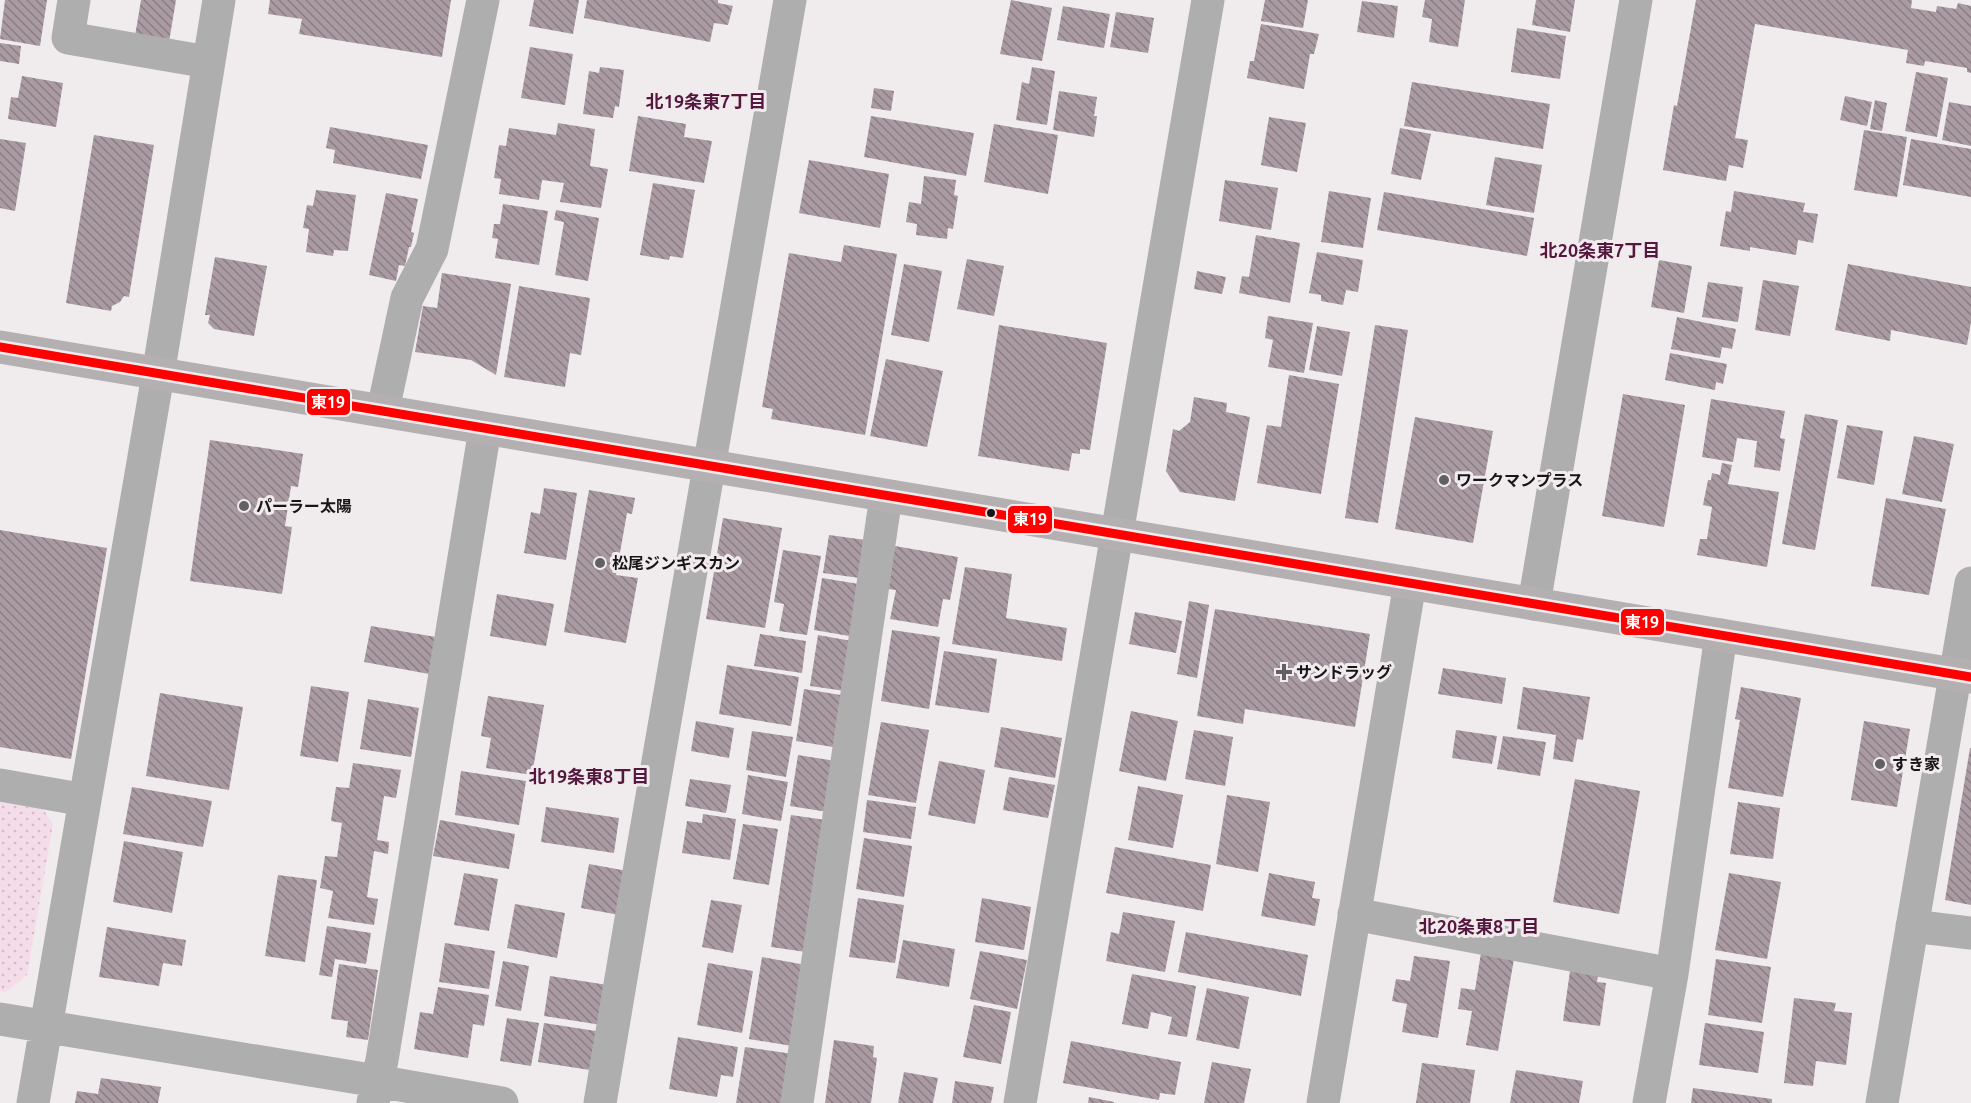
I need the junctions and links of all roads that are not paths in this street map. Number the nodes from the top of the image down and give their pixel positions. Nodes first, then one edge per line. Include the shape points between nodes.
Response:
1 (74, 0) edge
2 (219, 0) edge
3 (483, 0) edge
4 (790, 0) edge
5 (1208, 0) edge
6 (1636, 0) edge
7 (208, 62) junction
8 (0, 347) edge
9 (158, 375) junction
10 (383, 410) junction
11 (485, 429) junction
12 (709, 466) junction
13 (886, 496) junction
14 (1116, 535) junction
15 (1410, 582) junction
16 (1971, 583) edge
17 (1534, 604) junction
18 (1721, 635) junction
19 (1963, 675) edge
20 (0, 785) edge
21 (85, 800) junction
22 (1353, 914) junction
23 (1912, 926) junction
24 (1971, 933) edge
25 (1672, 974) junction
26 (0, 1019) edge
27 (46, 1027) junction
28 (375, 1092) edge
29 (33, 1103) edge
30 (502, 1103) edge
31 (600, 1103) edge
32 (797, 1103) edge
33 (1020, 1103) edge
34 (1323, 1103) edge
35 (1649, 1103) edge
36 (1882, 1103) edge

1 - 7 street via 68,38
2 - 7 street
3 - 10 street via 432,249 407,298
4 - 12 street
5 - 14 street
6 - 17 street
7 - 9 street
8 - 9 main road
9 - 10 main road
9 - 21 street
10 - 11 main road
11 - 12 main road
11 - 28 street
12 - 13 main road
12 - 31 street
13 - 14 main road
13 - 32 street
14 - 15 main road
14 - 33 street
15 - 17 main road
15 - 22 street
16 - 19 street
17 - 18 main road
18 - 19 main road
18 - 25 street
19 - 23 street
20 - 21 street
21 - 27 street
22 - 25 street
22 - 34 street
23 - 24 street
23 - 36 street
25 - 35 street
26 - 27 street
27 - 28 street
27 - 29 street
28 - 30 street

